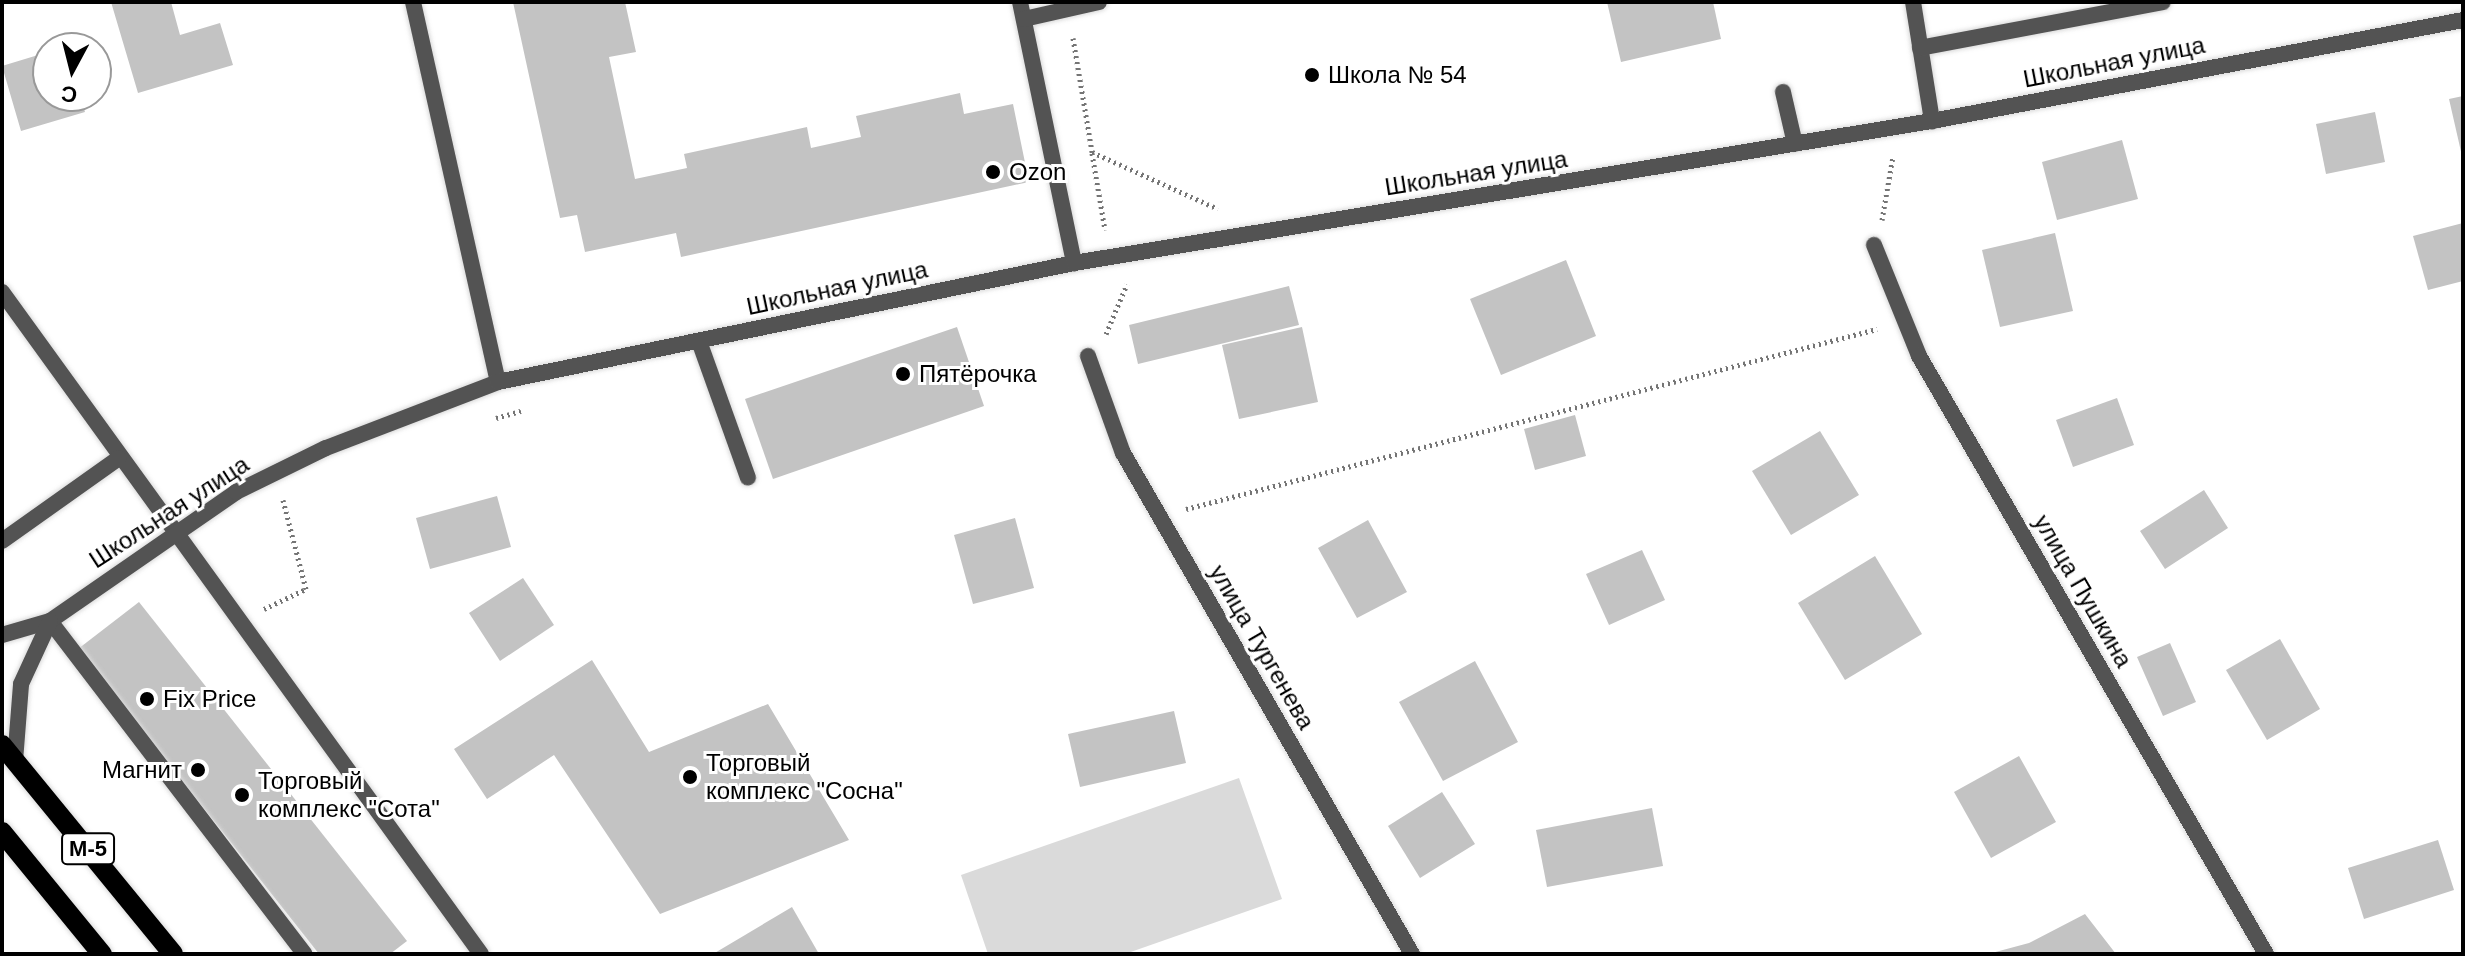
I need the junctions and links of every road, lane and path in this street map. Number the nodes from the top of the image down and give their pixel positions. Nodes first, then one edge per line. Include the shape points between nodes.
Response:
1 (413, 2) edge
2 (1099, 2) edge
3 (1913, 2) edge
4 (2163, 2) edge
5 (1068, 9) junction
6 (1022, 10) edge
7 (2463, 20) edge
8 (1920, 48) junction
9 (1783, 92) dead end
10 (1932, 121) junction
11 (1888, 129) junction
12 (1795, 144) junction
13 (1092, 152) junction
14 (1230, 214) dead end
15 (1106, 236) dead end
16 (1874, 245) joint
17 (1074, 263) junction
18 (1113, 283) dead end
19 (2, 292) edge
20 (1905, 322) junction
21 (699, 341) junction
22 (1088, 356) joint
23 (498, 382) junction
24 (535, 407) dead end
25 (489, 420) dead end
26 (119, 458) junction
27 (748, 478) dead end
28 (281, 493) dead end
29 (1158, 516) junction
30 (172, 533) junction
31 (2, 541) edge
32 (50, 621) junction
33 (237, 622) junction
34 (2, 635) edge
35 (9, 753) edge
36 (2, 832) edge
37 (102, 954) edge
38 (173, 954) edge
39 (305, 954) edge
40 (481, 954) edge
41 (1412, 954) edge
42 (2266, 954) edge

1 - 23 street
2 - 5 street
3 - 8 street
4 - 8 street
5 - 6 street
5 - 13 path
6 - 17 street
7 - 10 street, Школьная улица
8 - 10 street
9 - 12 street
10 - 11 street, Школьная улица
11 - 12 street, Школьная улица
11 - 16 path via 1895,165
12 - 17 street, Школьная улица
13 - 14 path
13 - 15 path
16 - 20 street, улица Пушкина
17 - 21 street, Школьная улица
18 - 22 path via 1128,280 1103,341
19 - 26 street
20 - 29 path
20 - 42 street, улица Пушкина via 1919,356
21 - 23 street, Школьная улица
21 - 27 street
22 - 29 street, улица Тургенева via 1123,453
23 - 30 street, Школьная улица via 326,448 236,492
24 - 25 path
26 - 30 street
26 - 31 street
28 - 33 path via 306,589
29 - 41 street, улица Тургенева
30 - 32 street, Школьная улица
30 - 33 street
32 - 34 street, Школьная улица
32 - 35 street, Школьная улица via 21,684
32 - 39 street
33 - 40 street
35 - 38 main road, М-5
36 - 37 main road, М-5

